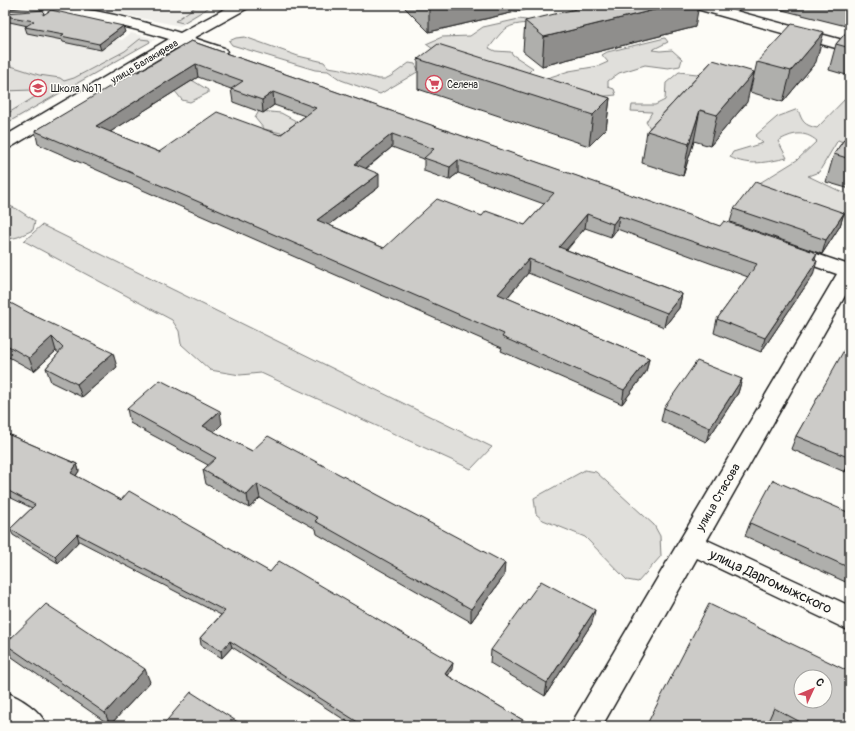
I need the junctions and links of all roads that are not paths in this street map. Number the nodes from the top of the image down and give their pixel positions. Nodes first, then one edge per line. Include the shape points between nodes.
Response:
1 (243, 5) edge
2 (698, 5) edge
3 (5, 14) edge
4 (182, 38) junction
5 (850, 46) edge
6 (233, 56) edge
7 (5, 143) edge
8 (769, 244) edge
9 (849, 271) edge
10 (691, 544) junction
11 (850, 619) edge
12 (5, 705) edge
13 (32, 726) edge
14 (586, 726) edge

1 - 4 street, улица Балакирева
2 - 5 street
3 - 4 street via 50,10 99,16 146,32
4 - 6 street
4 - 7 street, улица Балакирева
8 - 9 street
9 - 10 street, улица Стасова
10 - 11 street, улица Даргомыжского
10 - 14 street, улица Стасова
12 - 13 street

